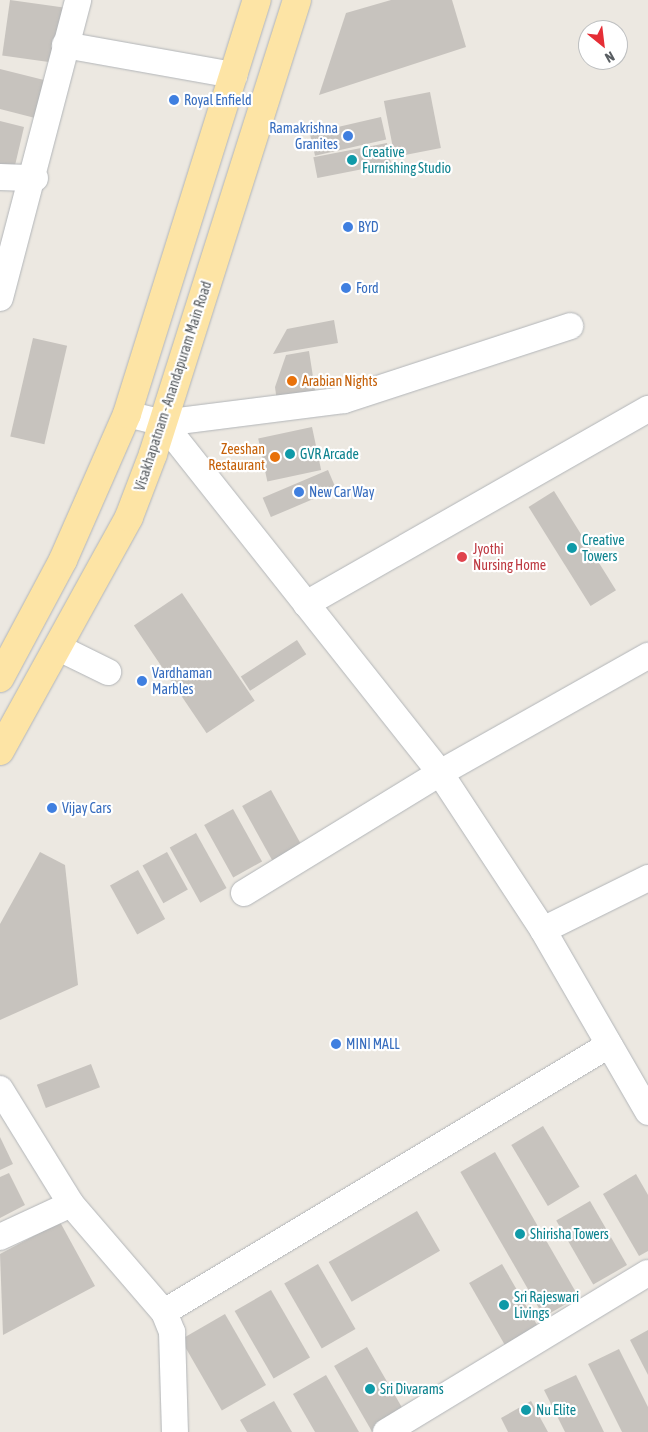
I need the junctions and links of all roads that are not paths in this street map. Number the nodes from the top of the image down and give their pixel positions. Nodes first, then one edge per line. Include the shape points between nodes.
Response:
1 (78, 0) edge
2 (257, 0) edge
3 (296, 0) edge
4 (65, 45) junction
5 (234, 75) junction
6 (0, 176) edge
7 (35, 178) junction
8 (0, 298) edge
9 (570, 326) dead end
10 (648, 409) edge
11 (127, 414) junction
12 (163, 423) junction
13 (306, 604) junction
14 (57, 648) junction
15 (648, 656) edge
16 (108, 672) dead end
17 (0, 678) edge
18 (0, 751) edge
19 (440, 773) junction
20 (648, 878) edge
21 (244, 893) dead end
22 (543, 930) junction
23 (610, 1045) junction
24 (0, 1090) edge
25 (648, 1112) edge
26 (70, 1204) junction
27 (0, 1237) edge
28 (648, 1273) edge
29 (164, 1312) junction
30 (175, 1432) edge
31 (386, 1432) edge

1 - 4 street
2 - 5 main road
3 - 12 main road, Visakhapatnam - Anandapuram Main Road
4 - 5 street
4 - 7 street
5 - 11 main road
6 - 7 street
7 - 8 street
9 - 12 street via 344,400
10 - 13 street
11 - 12 street
11 - 17 main road via 63,560
12 - 13 street
12 - 14 main road, Visakhapatnam - Anandapuram Main Road via 129,517
13 - 19 street
14 - 16 street
14 - 18 main road, Visakhapatnam - Anandapuram Main Road
15 - 19 street
19 - 21 street
19 - 22 street
20 - 22 street
22 - 23 street
23 - 25 street
23 - 29 street
24 - 26 street
26 - 27 street
26 - 29 street
28 - 31 street
29 - 30 street via 172,1332

